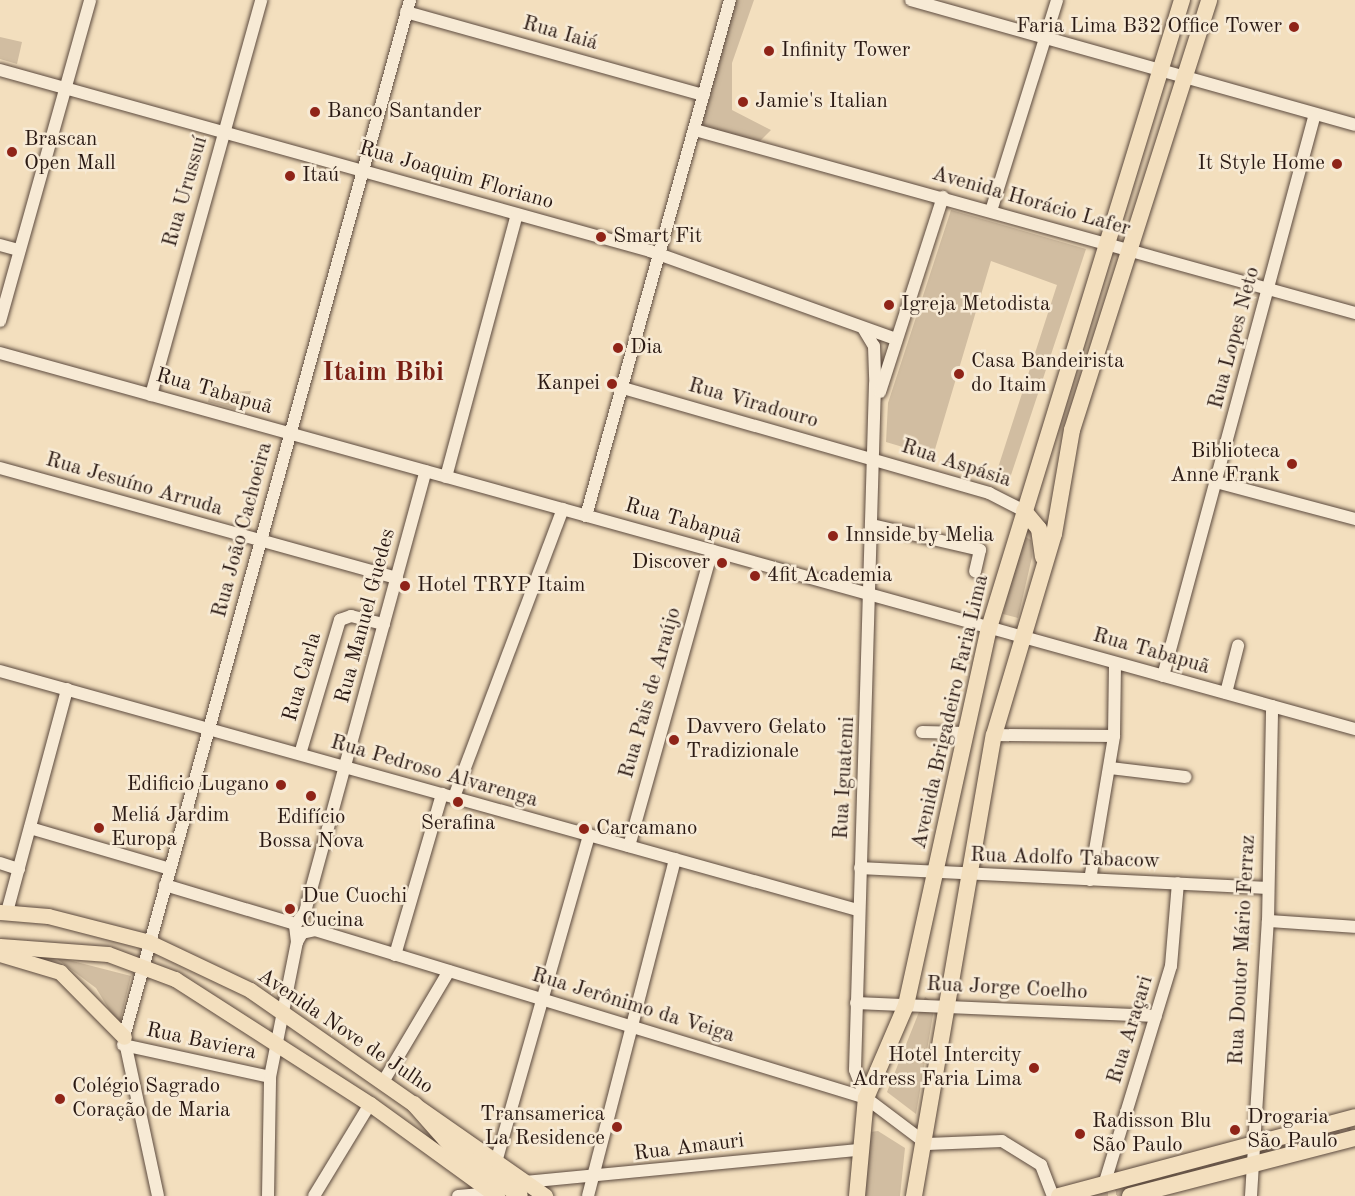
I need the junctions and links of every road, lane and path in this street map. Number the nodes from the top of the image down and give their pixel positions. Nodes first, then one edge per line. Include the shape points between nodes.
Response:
1 (90, 0) edge
2 (261, 0) edge
3 (730, 0) edge
4 (911, 0) edge
5 (1057, 0) edge
6 (1182, 0) edge
7 (1209, 0) edge
8 (952, 5) edge
9 (408, 6) edge
10 (1045, 38) junction
11 (0, 70) edge
12 (1161, 70) junction
13 (1182, 77) junction
14 (66, 89) junction
15 (704, 95) junction
16 (1315, 114) junction
17 (1355, 125) edge
18 (696, 130) junction
19 (223, 132) junction
20 (361, 170) junction
21 (943, 197) junction
22 (992, 211) junction
23 (517, 214) junction
24 (1105, 243) junction
25 (0, 245) edge
26 (1128, 249) junction
27 (19, 250) junction
28 (661, 255) junction
29 (1268, 288) junction
30 (1355, 313) edge
31 (0, 321) edge
32 (863, 328) junction
33 (896, 339) junction
34 (0, 353) edge
35 (623, 387) junction
36 (151, 394) junction
37 (875, 410) junction
38 (289, 433) junction
39 (873, 458) junction
40 (0, 468) edge
41 (426, 471) junction
42 (1035, 473) junction
43 (446, 477) junction
44 (1216, 482) junction
45 (1061, 490) junction
46 (563, 509) junction
47 (1024, 511) junction
48 (586, 516) junction
49 (1355, 519) edge
50 (872, 525) junction
51 (261, 541) junction
52 (712, 550) junction
53 (1043, 567) junction
54 (975, 571) dead end
55 (397, 578) junction
56 (871, 595) junction
57 (384, 624) junction
58 (989, 627) junction
59 (1020, 636) junction
60 (1238, 646) dead end
61 (1115, 663) junction
62 (0, 671) edge
63 (1163, 676) junction
64 (67, 689) junction
65 (1226, 693) junction
66 (1272, 706) junction
67 (208, 729) junction
68 (1355, 729) edge
69 (922, 732) dead end
70 (966, 733) junction
71 (994, 735) junction
72 (1114, 736) junction
73 (300, 754) junction
74 (345, 767) junction
75 (1110, 768) junction
76 (1185, 777) dead end
77 (448, 796) junction
78 (30, 828) junction
79 (589, 835) junction
80 (629, 846) junction
81 (675, 859) junction
82 (0, 863) edge
83 (860, 868) junction
84 (19, 869) junction
85 (170, 869) junction
86 (937, 873) junction
87 (967, 876) junction
88 (1090, 880) junction
89 (1178, 883) junction
90 (165, 885) junction
91 (1268, 888) junction
92 (858, 910) junction
93 (4, 912) edge
94 (1268, 921) junction
95 (1355, 927) edge
96 (299, 930) junction
97 (149, 942) junction
98 (0, 946) edge
99 (0, 954) edge
100 (395, 955) junction
101 (145, 966) junction
102 (450, 971) junction
103 (542, 999) junction
104 (856, 1003) junction
105 (950, 1004) junction
106 (906, 1005) junction
107 (280, 1008) junction
108 (1156, 1016) junction
109 (630, 1026) junction
110 (124, 1041) junction
111 (275, 1041) junction
112 (270, 1077) junction
113 (383, 1082) junction
114 (867, 1098) junction
115 (370, 1104) junction
116 (414, 1104) junction
117 (1354, 1128) edge
118 (927, 1144) junction
119 (1252, 1144) junction
120 (858, 1150) junction
121 (496, 1162) junction
122 (1252, 1164) junction
123 (591, 1179) junction
124 (1104, 1185) junction
125 (523, 1189) edge
126 (918, 1193) edge
127 (495, 1195) edge
128 (158, 1196) edge
129 (268, 1196) edge
130 (314, 1196) edge
131 (458, 1196) edge
132 (545, 1196) edge
133 (588, 1196) edge
134 (857, 1196) edge
135 (1053, 1196) edge
136 (1059, 1196) edge
137 (1130, 1196) edge
138 (1251, 1196) edge

1 - 14 street
2 - 19 street, Rua Urussuí
3 - 15 street
4 - 8 street
5 - 10 street
6 - 12 highway, Avenida Brigadeiro Faria Lima
7 - 13 highway
8 - 10 street
9 - 15 street, Rua Iaiá
9 - 20 street, Rua João Cachoeira
10 - 12 street
10 - 22 street
11 - 14 street, Rua Joaquim Floriano
12 - 13 street
12 - 24 highway, Avenida Brigadeiro Faria Lima
13 - 16 street
13 - 26 highway
14 - 19 street, Rua Joaquim Floriano
14 - 27 street
15 - 18 street
16 - 17 street
16 - 29 street, Rua Lopes Neto
18 - 21 street, Avenida Horácio Lafer
18 - 28 street
19 - 20 street, Rua Joaquim Floriano
19 - 36 street, Rua Urussuí
20 - 23 street, Rua Joaquim Floriano
20 - 38 street, Rua João Cachoeira
21 - 22 street, Avenida Horácio Lafer
21 - 33 street
22 - 24 street, Avenida Horácio Lafer
23 - 28 street, Rua Joaquim Floriano
23 - 43 street
24 - 26 street, Avenida Horácio Lafer
24 - 42 highway, Avenida Brigadeiro Faria Lima
25 - 27 street
26 - 29 street, Avenida Horácio Lafer
26 - 45 highway via 1072,430
27 - 31 street
28 - 32 street, Rua Joaquim Floriano
28 - 35 street
29 - 30 street, Avenida Horácio Lafer
29 - 44 street, Rua Lopes Neto
32 - 33 street, Rua Joaquim Floriano
32 - 37 street via 874,346
33 - 37 street
34 - 36 street, Rua Tabapuã
35 - 39 street, Rua Viradouro
35 - 48 street
36 - 38 street, Rua Tabapuã
37 - 39 street, Rua Iguatemi
38 - 41 street, Rua Tabapuã
38 - 51 street, Rua João Cachoeira
39 - 47 street, Rua Aspásia via 1003,498
39 - 50 street, Rua Iguatemi
40 - 51 street, Rua Jesuíno Arruda
41 - 43 street, Rua Tabapuã
41 - 55 street, Rua Manuel Guedes
42 - 45 highway via 1044,487
42 - 47 highway, Avenida Brigadeiro Faria Lima
43 - 46 street, Rua Tabapuã
44 - 49 street
44 - 63 street, Rua Lopes Neto
45 - 53 highway
46 - 48 street, Rua Tabapuã
46 - 77 street
47 - 53 highway via 1041,536
47 - 58 highway, Avenida Brigadeiro Faria Lima
48 - 52 street, Rua Tabapuã
50 - 54 street via 981,550
50 - 56 street, Rua Iguatemi
51 - 55 street, Rua Jesuíno Arruda
51 - 67 street, Rua João Cachoeira
52 - 56 street, Rua Tabapuã
52 - 80 street, Rua Pais de Araújo
53 - 59 highway
55 - 57 street, Rua Manuel Guedes
56 - 58 street, Rua Tabapuã
56 - 83 street, Rua Iguatemi
57 - 73 street, Rua Carla via 351,616 340,620
57 - 74 street, Rua Manuel Guedes
58 - 59 street, Rua Tabapuã
58 - 70 highway, Avenida Brigadeiro Faria Lima
59 - 61 street, Rua Tabapuã
59 - 71 highway
60 - 65 street
61 - 63 street, Rua Tabapuã
61 - 72 street
62 - 64 street, Rua Pedroso Alvarenga
63 - 65 street, Rua Tabapuã
64 - 67 street, Rua Pedroso Alvarenga
64 - 78 street
65 - 66 street, Rua Tabapuã
66 - 68 street, Rua Tabapuã
66 - 91 street, Rua Doutor Mário Ferraz
67 - 73 street, Rua Pedroso Alvarenga
67 - 85 street, Rua João Cachoeira
69 - 70 street
70 - 86 highway, Avenida Brigadeiro Faria Lima
71 - 72 street
71 - 87 highway
72 - 75 street
73 - 74 street, Rua Pedroso Alvarenga
74 - 77 street, Rua Pedroso Alvarenga
74 - 96 street, Rua Manuel Guedes
75 - 76 street
75 - 88 street
77 - 79 street, Rua Pedroso Alvarenga
77 - 100 street
78 - 84 street
78 - 85 street
79 - 80 street, Rua Pedroso Alvarenga
79 - 103 street
80 - 81 street, Rua Pedroso Alvarenga
81 - 92 street, Rua Pedroso Alvarenga
81 - 109 street
82 - 84 street
83 - 86 street, Rua Adolfo Tabacow
83 - 92 street, Rua Iguatemi
84 - 93 street
85 - 90 street, Rua João Cachoeira
86 - 87 street, Rua Adolfo Tabacow
86 - 106 highway, Avenida Brigadeiro Faria Lima
87 - 88 street, Rua Adolfo Tabacow
87 - 105 highway
88 - 89 street, Rua Adolfo Tabacow
89 - 91 street, Rua Adolfo Tabacow
89 - 108 street, Rua Araçari via 1178,927
90 - 96 street, Rua Jerônimo da Veiga
90 - 97 street, Rua João Cachoeira
91 - 94 street, Rua Doutor Mário Ferraz
92 - 104 street, Rua Iguatemi
93 - 97 main road, Avenida Nove de Julho via 48,916
94 - 95 street
94 - 119 street, Rua Doutor Mário Ferraz
96 - 100 street, Rua Jerônimo da Veiga via 315,930
96 - 107 street, Rua Manuel Guedes
97 - 101 street, Rua João Cachoeira
97 - 107 main road, Avenida Nove de Julho
98 - 101 main road via 71,948
99 - 110 main road via 60,972
100 - 102 street, Rua Jerônimo da Veiga
101 - 110 street, Rua João Cachoeira
101 - 111 main road
102 - 103 street, Rua Jerônimo da Veiga
102 - 113 street
103 - 109 street, Rua Jerônimo da Veiga
103 - 121 street
104 - 106 street, Rua Jorge Coelho
104 - 114 street, Rua Iguatemi via 855,1070
105 - 106 street, Rua Jorge Coelho
105 - 108 street, Rua Jorge Coelho
105 - 118 highway
106 - 114 highway, Avenida Brigadeiro Faria Lima
107 - 111 street, Rua Manuel Guedes
107 - 113 main road, Avenida Nove de Julho
108 - 124 street, Rua Araçari
109 - 114 street, Rua Jerônimo da Veiga
109 - 123 street
110 - 112 street, Rua Baviera
110 - 128 street
111 - 112 street, Rua Manuel Guedes
111 - 115 main road
112 - 129 street, Rua Manuel Guedes
113 - 116 main road, Avenida Nove de Julho
114 - 118 street, Rua Jerônimo da Veiga
114 - 120 highway, Avenida Brigadeiro Faria Lima
115 - 127 main road
115 - 130 street
116 - 121 main road, Avenida Nove de Julho
116 - 125 highway via 453,1148
117 - 119 highway
117 - 122 highway
118 - 126 highway
118 - 135 street via 1013,1144 1041,1165
119 - 122 street, Rua Doutor Mário Ferraz
119 - 124 highway
120 - 123 street, Rua Amauri
120 - 134 highway, Avenida Brigadeiro Faria Lima
121 - 125 main road, Avenida Nove de Julho
122 - 137 highway
122 - 138 street, Rua Doutor Mário Ferraz
123 - 125 street, Rua Amauri
123 - 133 street
124 - 136 highway
125 - 132 main road, Avenida Nove de Julho
127 - 131 street

